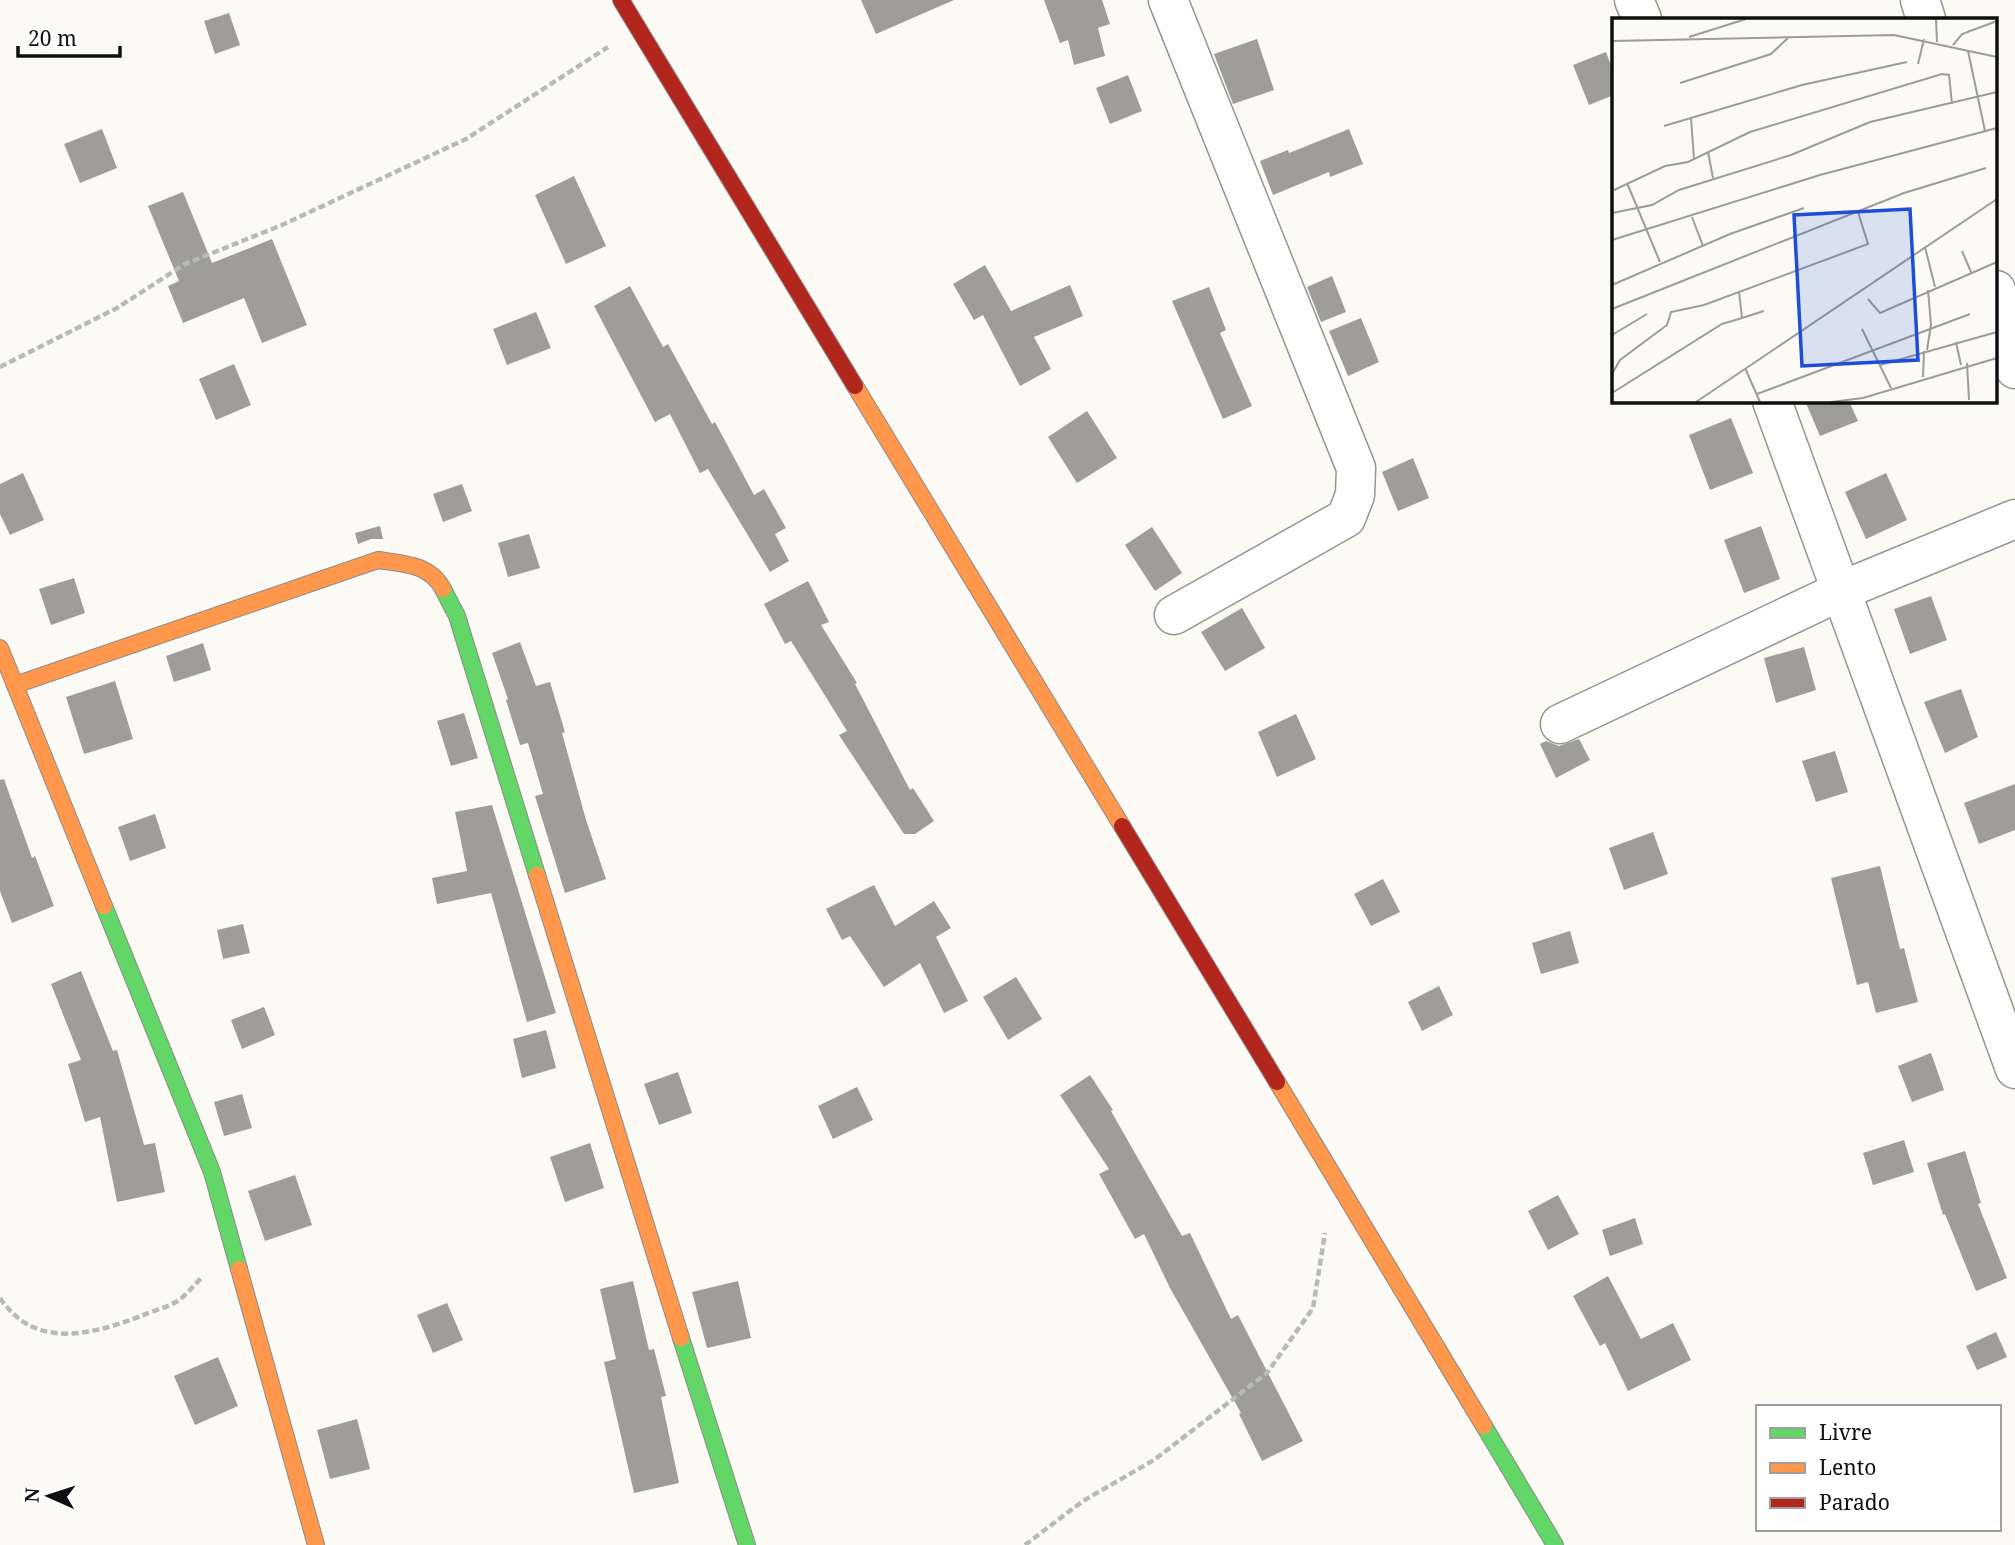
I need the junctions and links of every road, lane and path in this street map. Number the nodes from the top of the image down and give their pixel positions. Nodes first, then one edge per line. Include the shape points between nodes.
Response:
1 (621, 0) edge
2 (1168, 0) edge
3 (1634, 0) edge
4 (1920, 0) edge
5 (1642, 18) edge
6 (1926, 18) edge
7 (638, 27) junction
8 (1997, 294) edge
9 (0, 367) edge
10 (2015, 369) edge
11 (1772, 402) edge
12 (2015, 519) edge
13 (1843, 590) junction
14 (1174, 615) dead end
15 (0, 648) edge
16 (15, 685) junction
17 (1560, 724) dead end
18 (2015, 1069) edge
19 (1335, 1177) junction
20 (227, 1228) junction
21 (0, 1298) edge
22 (316, 1545) edge
23 (747, 1545) edge
24 (1025, 1545) edge
25 (1555, 1545) edge

1 - 7 street
2 - 14 street via 1356,468 1355,495 1346,518
3 - 5 street
4 - 6 street
7 - 9 path via 466,139 282,225 184,264 117,308
7 - 19 street
8 - 10 street
11 - 13 street
12 - 13 street
13 - 17 street
13 - 18 street
15 - 16 street
16 - 20 street via 212,1172
16 - 23 street via 378,559 417,566 437,577 457,615
19 - 24 path via 1314,1308 1267,1373 1154,1460 1083,1500
19 - 25 street
20 - 21 path via 204,1275 176,1302 103,1330 64,1334 32,1328
20 - 22 street

